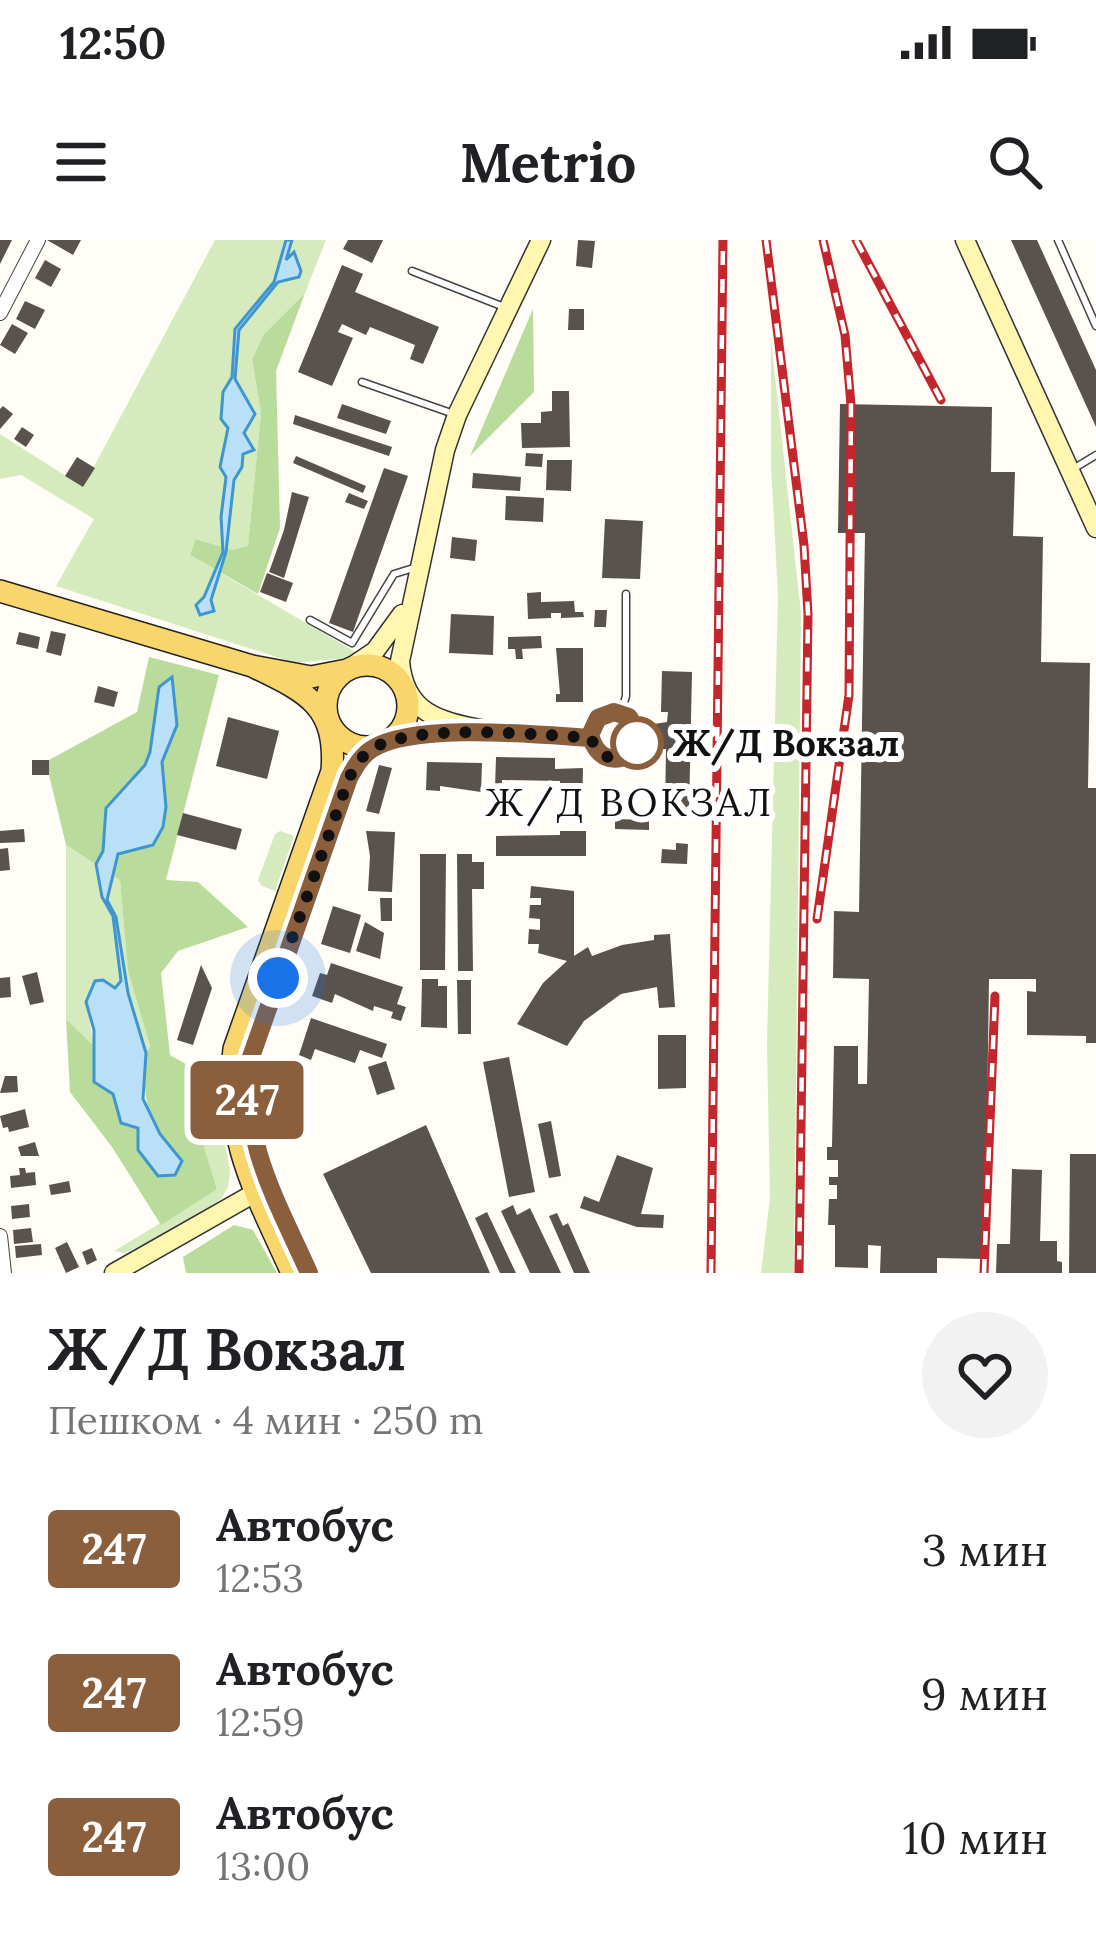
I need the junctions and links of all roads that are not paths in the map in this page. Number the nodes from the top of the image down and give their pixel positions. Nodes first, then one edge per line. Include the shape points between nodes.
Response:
1 (38, 240) edge
2 (541, 240) edge
3 (965, 240) edge
4 (1058, 240) edge
5 (412, 272) dead end
6 (507, 309) junction
7 (0, 314) edge
8 (1096, 326) edge
9 (362, 382) dead end
10 (457, 415) junction
11 (1096, 455) edge
12 (1070, 471) junction
13 (1095, 523) edge
14 (420, 568) junction
15 (0, 591) edge
16 (413, 594) junction
17 (626, 594) dead end
18 (310, 620) dead end
19 (252, 666) junction
20 (347, 670) junction
21 (402, 685) junction
22 (621, 713) junction
23 (331, 726) junction
24 (499, 733) junction
25 (591, 738) junction
26 (376, 746) junction
27 (263, 1189) junction
28 (0, 1236) edge
29 (4, 1273) edge
30 (115, 1273) edge
31 (292, 1273) edge
32 (310, 1273) edge

1 - 7 street
2 - 6 street
3 - 12 street
4 - 8 lane
5 - 6 lane
6 - 10 street
9 - 10 lane
10 - 14 street
11 - 12 lane
12 - 13 street
14 - 16 street
14 - 18 lane via 394,574 352,643
15 - 19 main road
16 - 20 street via 375,651
16 - 21 street
17 - 22 lane
19 - 20 main road via 311,676
19 - 23 main road via 309,698
20 - 21 main road via 380,667
20 - 23 main road via 327,693
21 - 24 street via 426,712
21 - 26 main road via 405,720
22 - 25 street via 598,718
22 - 25 street via 639,736 628,755 607,758
23 - 26 main road via 350,743
23 - 27 main road via 332,771 234,1049 234,1132
24 - 25 street
24 - 26 street via 412,736
26 - 27 main road via 349,778 251,1057 246,1093
27 - 30 street
27 - 31 main road
27 - 32 main road
28 - 29 street

